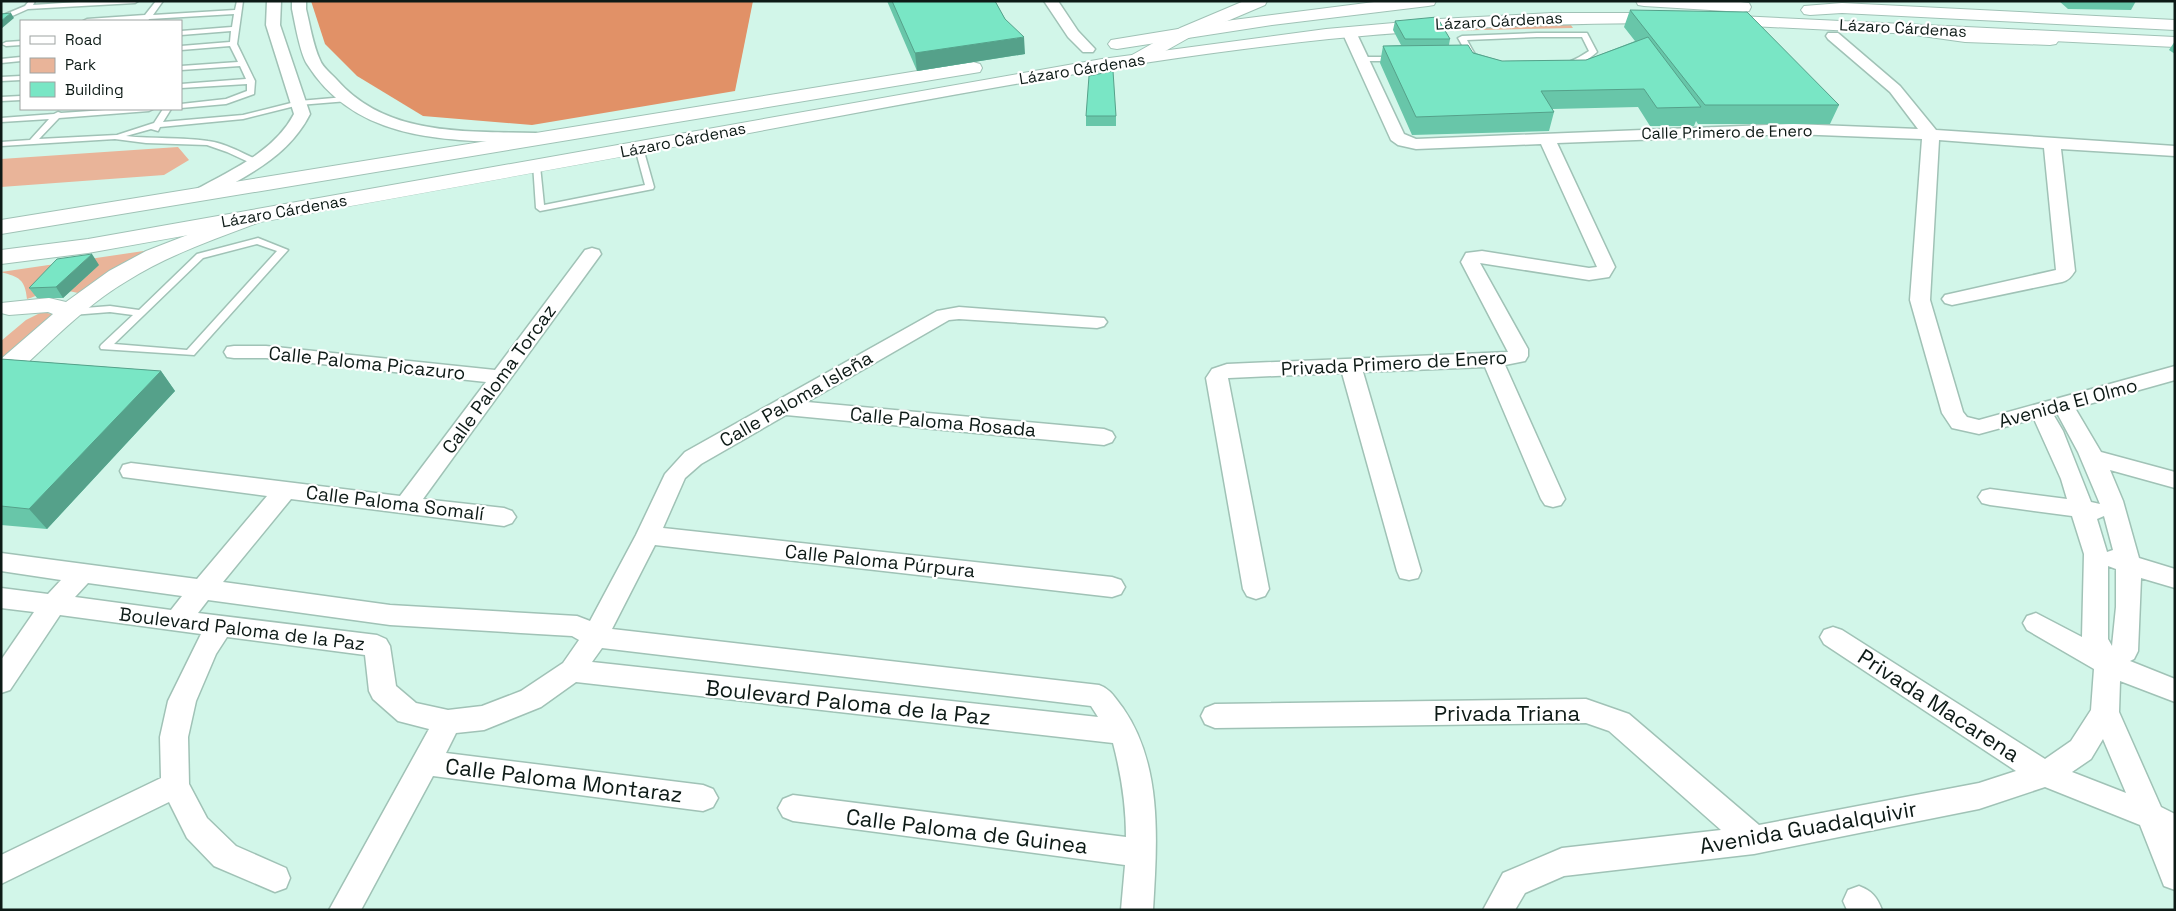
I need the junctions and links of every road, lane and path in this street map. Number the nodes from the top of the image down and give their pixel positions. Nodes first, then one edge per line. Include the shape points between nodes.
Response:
1 (135, 1) edge
2 (160, 1) edge
3 (240, 1) edge
4 (274, 1) edge
5 (298, 1) edge
6 (1050, 1) edge
7 (1259, 1) edge
8 (1312, 1) edge
9 (1378, 1) edge
10 (1427, 1) edge
11 (1644, 1) edge
12 (30, 4) edge
13 (1810, 10) junction
14 (239, 12) junction
15 (1569, 17) junction
16 (1, 19) edge
17 (146, 19) edge
18 (116, 20) edge
19 (2175, 27) edge
20 (235, 29) junction
21 (1907, 29) junction
22 (1186, 32) junction
23 (1349, 32) junction
24 (182, 33) edge
25 (1584, 35) junction
26 (1833, 36) dead end
27 (2175, 42) edge
28 (20, 43) edge
29 (6, 44) dead end
30 (232, 44) junction
31 (2175, 46) edge
32 (182, 48) edge
33 (1088, 49) junction
34 (20, 59) edge
35 (1138, 59) junction
36 (1363, 59) junction
37 (1409, 59) edge
38 (1465, 59) edge
39 (1474, 59) junction
40 (1, 60) edge
41 (242, 64) junction
42 (182, 68) edge
43 (20, 78) edge
44 (1, 79) edge
45 (251, 81) junction
46 (182, 86) edge
47 (20, 98) edge
48 (1, 99) edge
49 (345, 99) junction
50 (299, 103) junction
51 (182, 106) edge
52 (62, 110) edge
53 (137, 110) edge
54 (166, 110) edge
55 (56, 117) junction
56 (1, 120) edge
57 (157, 125) junction
58 (1931, 134) junction
59 (115, 137) junction
60 (536, 138) junction
61 (1547, 139) junction
62 (146, 140) junction
63 (32, 142) junction
64 (1, 144) edge
65 (2052, 144) junction
66 (639, 148) junction
67 (2175, 151) edge
68 (256, 162) junction
69 (536, 166) junction
70 (202, 194) junction
71 (149, 203) junction
72 (1, 214) edge
73 (252, 217) junction
74 (1, 228) edge
75 (592, 254) dead end
76 (1, 256) edge
77 (1952, 299) dead end
78 (4, 308) edge
79 (72, 312) junction
80 (141, 313) junction
81 (1097, 322) dead end
82 (234, 352) dead end
83 (1492, 360) junction
84 (1350, 367) junction
85 (1, 372) edge
86 (2175, 374) edge
87 (500, 377) junction
88 (782, 407) junction
89 (2051, 407) junction
90 (1104, 436) dead end
91 (2093, 458) junction
92 (131, 471) dead end
93 (2175, 480) edge
94 (285, 490) junction
95 (1990, 497) dead end
96 (1553, 499) dead end
97 (406, 505) junction
98 (2082, 510) junction
99 (2116, 513) junction
100 (504, 517) dead end
101 (648, 535) junction
102 (2096, 554) junction
103 (1, 562) edge
104 (2128, 562) junction
105 (1410, 571) dead end
106 (82, 573) junction
107 (2175, 579) edge
108 (1112, 587) dead end
109 (203, 589) junction
110 (1256, 589) dead end
111 (1, 598) edge
112 (54, 604) junction
113 (176, 620) junction
114 (2036, 623) dead end
115 (220, 626) junction
116 (595, 637) junction
117 (1833, 637) dead end
118 (2107, 663) junction
119 (572, 671) junction
120 (1, 682) edge
121 (2175, 691) edge
122 (2105, 712) junction
123 (1215, 716) dead end
124 (448, 722) junction
125 (1124, 732) junction
126 (426, 763) junction
127 (2045, 774) junction
128 (175, 785) junction
129 (703, 798) dead end
130 (792, 808) dead end
131 (2163, 823) edge
132 (1754, 840) junction
133 (1142, 853) junction
134 (1, 870) edge
135 (2175, 876) edge
136 (275, 878) dead end
137 (344, 910) edge
138 (1137, 910) edge
139 (1498, 910) edge

1 - 12 lane
2 - 17 lane
3 - 14 lane
4 - 50 street via 273,25
5 - 49 street via 314,62
6 - 33 street
7 - 22 main road
8 - 9 main road via 1320,4
10 - 22 main road, Lázaro Cárdenas
11 - 13 main road, Lázaro Cárdenas
12 - 16 lane
13 - 19 main road, Lázaro Cárdenas
13 - 19 main road via 1842,8
14 - 17 lane
14 - 20 lane
15 - 21 main road, Lázaro Cárdenas
15 - 23 main road, Lázaro Cárdenas via 1487,19
15 - 25 lane
17 - 18 lane
20 - 24 lane
20 - 30 lane
21 - 27 main road, Lázaro Cárdenas
21 - 31 main road via 1965,37
22 - 33 main road, Lázaro Cárdenas
22 - 35 main road
23 - 35 main road, Lázaro Cárdenas
23 - 36 street, Calle Primero de Enero
25 - 39 lane via 1462,38
25 - 39 lane via 1593,52 1584,60 1552,71 1503,72 1484,67
26 - 58 street via 1895,89
28 - 29 lane
30 - 32 lane
30 - 41 lane
33 - 60 main road, Lázaro Cárdenas
34 - 40 lane
35 - 66 main road, Lázaro Cárdenas
36 - 37 lane
36 - 61 street, Calle Primero de Enero via 1397,137 1404,142
38 - 39 lane
41 - 42 lane
41 - 45 lane
43 - 44 lane
45 - 46 lane
45 - 51 lane via 251,92 242,98
47 - 48 lane
49 - 50 lane
49 - 60 street via 405,128 449,135
50 - 57 lane via 243,117
50 - 68 street via 302,114 297,127
52 - 55 lane
53 - 55 lane
54 - 57 lane
55 - 56 lane
55 - 63 lane
57 - 59 lane
57 - 62 lane
58 - 61 street, Calle Primero de Enero via 1793,129
58 - 65 street, Calle Primero de Enero
58 - 89 street, Avenida El Olmo via 1920,300 1953,413 1960,423 1980,427
59 - 62 lane
59 - 63 lane
60 - 70 main road, Lázaro Cárdenas
61 - 83 street, Privada Primero de Enero via 1606,268 1602,274 1589,274 1473,257 1470,262 1518,349 1518,356
62 - 68 lane via 208,143
63 - 64 lane
65 - 67 street, Calle Primero de Enero
65 - 77 street via 2066,272 2062,276
66 - 69 main road, Lázaro Cárdenas
66 - 69 lane via 650,187 540,208
68 - 70 street
69 - 73 main road, Lázaro Cárdenas
70 - 71 main road, Lázaro Cárdenas
71 - 72 main road
71 - 74 main road, Lázaro Cárdenas
73 - 76 main road, Lázaro Cárdenas via 88,246
73 - 79 main road via 135,266 100,288
75 - 87 street, Calle Paloma Torcaz
78 - 79 main road via 49,305
79 - 80 lane via 110,309
79 - 85 main road
80 - 80 lane via 200,256 258,241 282,250 190,353 105,348
81 - 88 street, Calle Paloma Isleña via 959,313 944,316
82 - 87 street, Calle Paloma Picazuro via 266,352
83 - 84 street, Privada Primero de Enero
83 - 96 street
84 - 105 street
84 - 110 street, Privada Primero de Enero via 1227,371 1217,378
86 - 89 street, Avenida El Olmo
87 - 97 street, Calle Paloma Torcaz
88 - 90 street, Calle Paloma Rosada
88 - 101 street, Calle Paloma Isleña via 693,458 676,474
89 - 91 street
89 - 98 street via 2052,432
91 - 93 street
91 - 99 street
92 - 94 street, Calle Paloma Somalí
94 - 97 street, Calle Paloma Somalí
94 - 109 street, Calle Paloma Somalí
95 - 98 street
97 - 100 street, Calle Paloma Somalí
98 - 99 street
98 - 102 street
99 - 104 street
101 - 108 street, Calle Paloma Púrpura
101 - 116 street, Calle Paloma Isleña
102 - 104 street
102 - 118 street via 2094,639
103 - 106 street, Boulevard Paloma de la Paz
104 - 107 street
104 - 118 street via 2125,651
106 - 109 street, Boulevard Paloma de la Paz
106 - 112 street
109 - 113 street, Calle Paloma Somalí
109 - 116 street, Boulevard Paloma de la Paz via 390,615 577,626
111 - 112 street, Boulevard Paloma de la Paz
112 - 113 street, Boulevard Paloma de la Paz
112 - 120 street
113 - 115 street, Boulevard Paloma de la Paz
114 - 118 street
115 - 124 street, Boulevard Paloma de la Paz via 377,646 383,691 408,713
115 - 128 street via 205,649 182,701 174,737
116 - 119 street, Boulevard Paloma de la Paz
116 - 125 street, Boulevard Paloma de la Paz via 1099,696
117 - 127 street, Privada Macarena
118 - 121 street
118 - 122 street, Avenida Guadalquivir
119 - 124 street, Boulevard Paloma de la Paz via 523,702 484,718
119 - 125 street, Boulevard Paloma de la Paz
122 - 127 street, Avenida Guadalquivir via 2081,750
122 - 131 street, Avenida Guadalquivir
123 - 132 street, Privada Triana via 1586,711 1619,722
124 - 126 street
125 - 133 street via 1136,778
126 - 129 street, Calle Paloma Montaraz
126 - 137 street
127 - 131 street, Privada Macarena
127 - 132 street, Avenida Guadalquivir via 1979,796
128 - 134 street
128 - 136 street via 197,828 225,856
130 - 133 street, Calle Paloma de Guinea
131 - 135 street, Avenida Guadalquivir
132 - 139 street, Avenida Guadalquivir via 1562,862 1514,883
133 - 138 street

